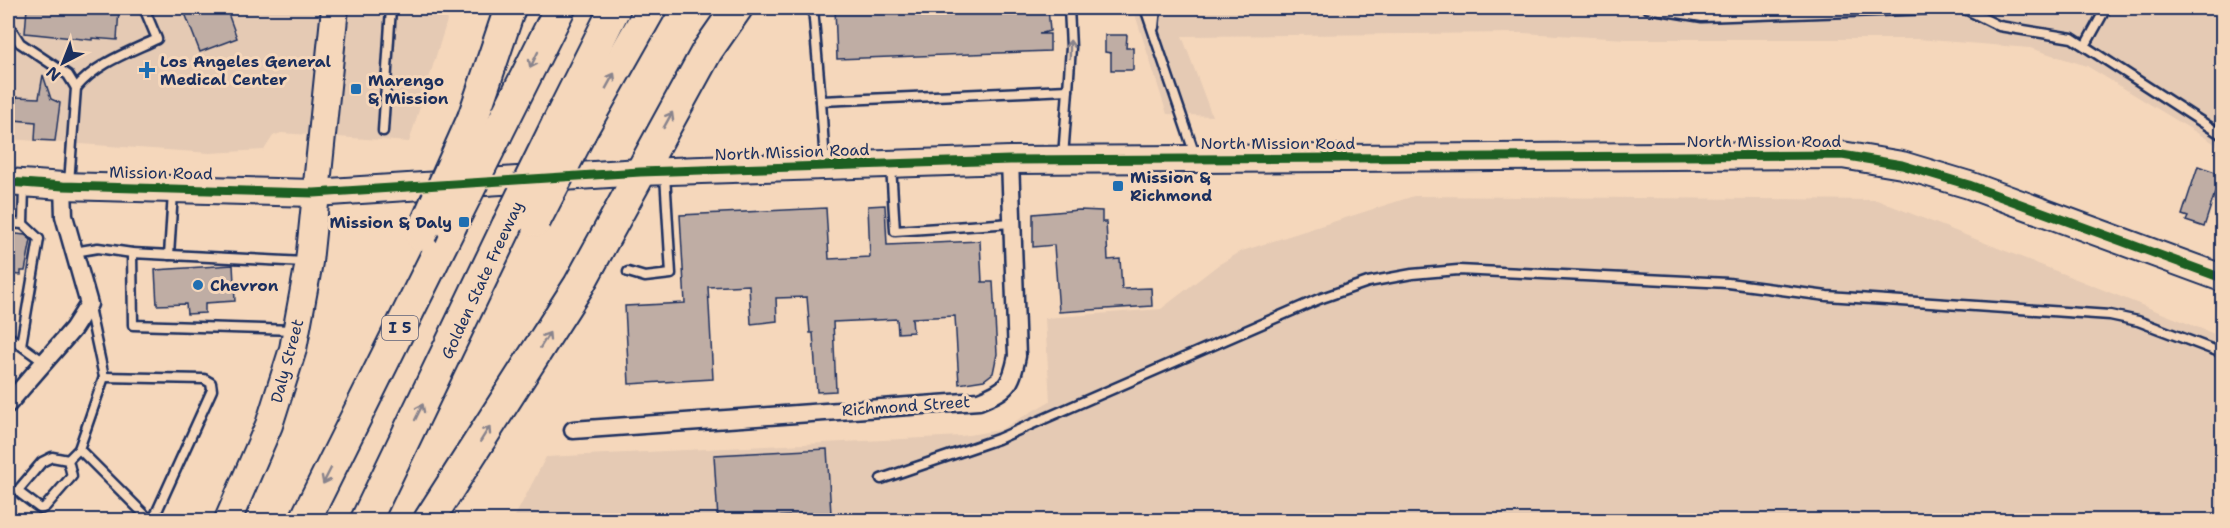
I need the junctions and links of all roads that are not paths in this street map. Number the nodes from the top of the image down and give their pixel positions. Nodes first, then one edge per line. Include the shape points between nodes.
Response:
1 (144, 8) edge
2 (334, 8) edge
3 (391, 8) edge
4 (510, 8) edge
5 (560, 8) edge
6 (615, 8) edge
7 (651, 8) edge
8 (726, 8) edge
9 (737, 8) edge
10 (813, 8) edge
11 (1069, 8) edge
12 (1145, 8) edge
13 (1156, 8) edge
14 (1647, 8) edge
15 (1965, 8) edge
16 (2106, 8) edge
17 (8, 24) edge
18 (1154, 34) junction
19 (2085, 46) junction
20 (707, 51) junction
21 (76, 88) junction
22 (1068, 90) junction
23 (821, 101) junction
24 (485, 126) junction
25 (568, 129) junction
26 (384, 131) dead end
27 (2223, 135) edge
28 (1197, 159) junction
29 (1010, 160) junction
30 (1062, 160) junction
31 (891, 165) junction
32 (825, 167) junction
33 (653, 171) junction
34 (16, 182) edge
35 (66, 186) junction
36 (173, 188) junction
37 (314, 193) junction
38 (8, 223) edge
39 (1012, 223) junction
40 (22, 224) junction
41 (74, 252) junction
42 (132, 253) junction
43 (169, 255) junction
44 (309, 262) junction
45 (628, 272) dead end
46 (2223, 278) edge
47 (88, 304) junction
48 (297, 330) junction
49 (8, 336) edge
50 (21, 345) junction
51 (2223, 353) edge
52 (44, 362) junction
53 (104, 377) junction
54 (8, 404) edge
55 (350, 430) junction
56 (573, 430) dead end
57 (78, 449) junction
58 (68, 460) junction
59 (881, 479) dead end
60 (151, 520) edge
61 (228, 520) edge
62 (305, 520) edge
63 (366, 520) edge
64 (429, 520) edge

1 - 21 lane via 157,39 105,63
2 - 37 main road, Daly Street
3 - 26 lane
4 - 24 highway
5 -> 24 highway, I 5
6 - 25 highway
25 -> 7 highway
8 - 20 highway
9 - 20 highway
10 - 23 lane
22 -> 11 lane
12 - 18 lane
13 - 18 lane
14 - 15 lane via 1702,17
15 - 19 lane via 1999,26 2072,38
16 - 19 lane
17 - 21 lane via 20,43 68,75
18 - 28 lane
19 - 27 lane
33 -> 20 highway
21 - 35 lane
22 - 23 lane
22 - 30 lane
23 - 32 lane
24 - 55 highway, I 5, bridge via 451,226
24 - 55 highway, bridge via 421,235
63 -> 25 highway, Golden State Freeway, bridge via 477,290 521,224
28 - 30 main road, North Mission Road
28 - 46 main road, North Mission Road via 1842,155 1902,165 1969,186
29 - 30 main road, North Mission Road
29 - 31 main road, North Mission Road
29 - 39 street, Richmond Street
31 - 32 main road, North Mission Road
31 - 39 lane via 895,231
32 - 33 main road, North Mission Road
33 - 37 main road, North Mission Road
33 - 45 lane via 670,274 645,277
64 -> 33 highway
34 - 35 main road, Mission Road
34 - 40 lane
35 - 36 main road, Mission Road
35 - 41 street via 64,216
36 - 37 main road, Mission Road
36 - 43 lane
37 - 44 main road, Daly Street
38 - 40 lane
39 - 56 street, Richmond Street via 1017,356 1012,380 1001,393 979,401
40 - 50 lane via 39,239
41 - 42 lane via 98,248
41 - 47 street
42 - 43 lane
42 - 48 lane via 133,325
43 - 44 lane
44 - 48 main road, Daly Street
47 - 52 street via 73,329
47 - 53 lane
48 - 61 main road, Daly Street via 269,425
49 - 50 lane
50 - 52 lane
51 - 59 lane via 2138,321 2110,315 1827,296 1728,283 1458,270 1412,274 1368,282 1319,299 998,439
52 - 54 street
53 - 57 lane
53 - 60 lane via 204,379 211,383 212,390
55 -> 62 highway, I 5
57 - 58 lane
57 - 60 lane
58 - 58 lane via 47,458 21,485 21,494 37,507 45,507 70,481 72,470

